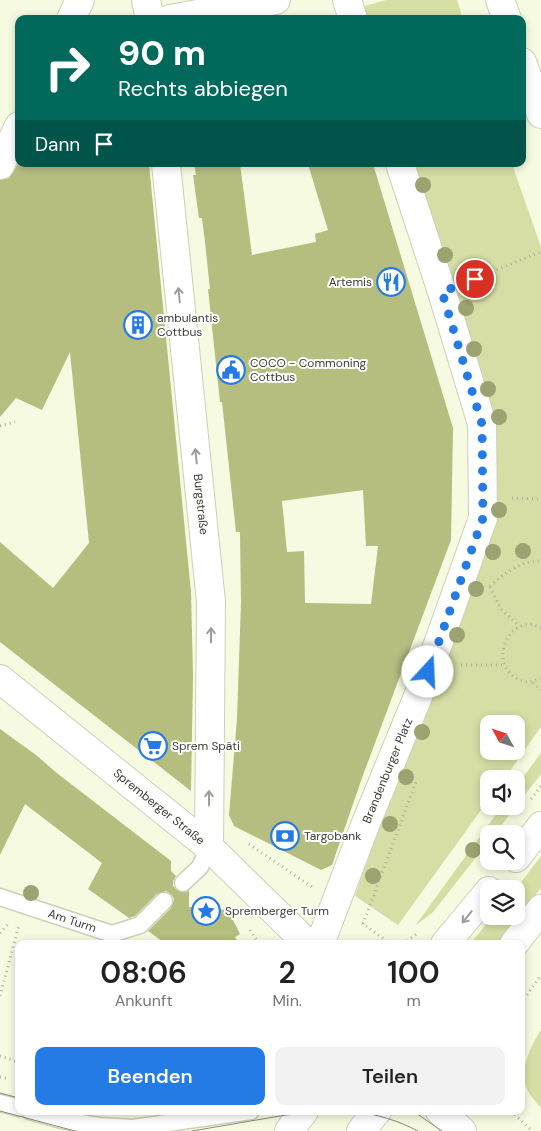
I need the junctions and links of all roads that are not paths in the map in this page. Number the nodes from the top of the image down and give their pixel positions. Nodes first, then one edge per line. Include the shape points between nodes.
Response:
1 (80, 0) edge
2 (146, 0) edge
3 (276, 0) edge
4 (347, 0) edge
5 (500, 0) edge
6 (73, 15) edge
7 (149, 15) edge
8 (192, 15) edge
9 (352, 15) edge
10 (506, 15) edge
11 (526, 73) edge
12 (541, 114) edge
13 (15, 134) edge
14 (0, 165) edge
15 (166, 167) edge
16 (401, 167) edge
17 (0, 679) edge
18 (541, 826) edge
19 (525, 846) edge
20 (209, 847) junction
21 (506, 870) edge
22 (498, 880) edge
23 (183, 883) dead end
24 (0, 897) edge
25 (164, 901) dead end
26 (480, 902) edge
27 (541, 909) edge
28 (304, 940) edge
29 (322, 940) edge
30 (448, 940) edge
31 (517, 940) edge
32 (0, 1103) edge
33 (15, 1107) edge
34 (44, 1115) edge
35 (222, 1115) edge
36 (301, 1115) edge
37 (374, 1115) edge
38 (444, 1115) edge
39 (288, 1131) edge
40 (361, 1131) edge
41 (462, 1131) edge

1 - 6 street
2 - 7 street
3 - 8 street
4 - 9 street
5 - 10 street
11 - 12 street
13 - 14 street
20 -> 15 street, Burgstraße via 211,602
16 - 29 street, Brandenburger Platz via 482,424 483,518 428,672
17 - 20 street, Spremberger Straße
18 - 19 street
20 - 23 lane via 200,867
20 - 28 street, Spremberger Straße
21 - 22 street
24 - 25 lane, Am Turm via 112,934 140,925
26 -> 30 street
27 - 31 street
32 - 33 lane
34 - 35 lane via 100,1126 133,1128
36 - 39 street
37 - 40 street
38 - 41 street

